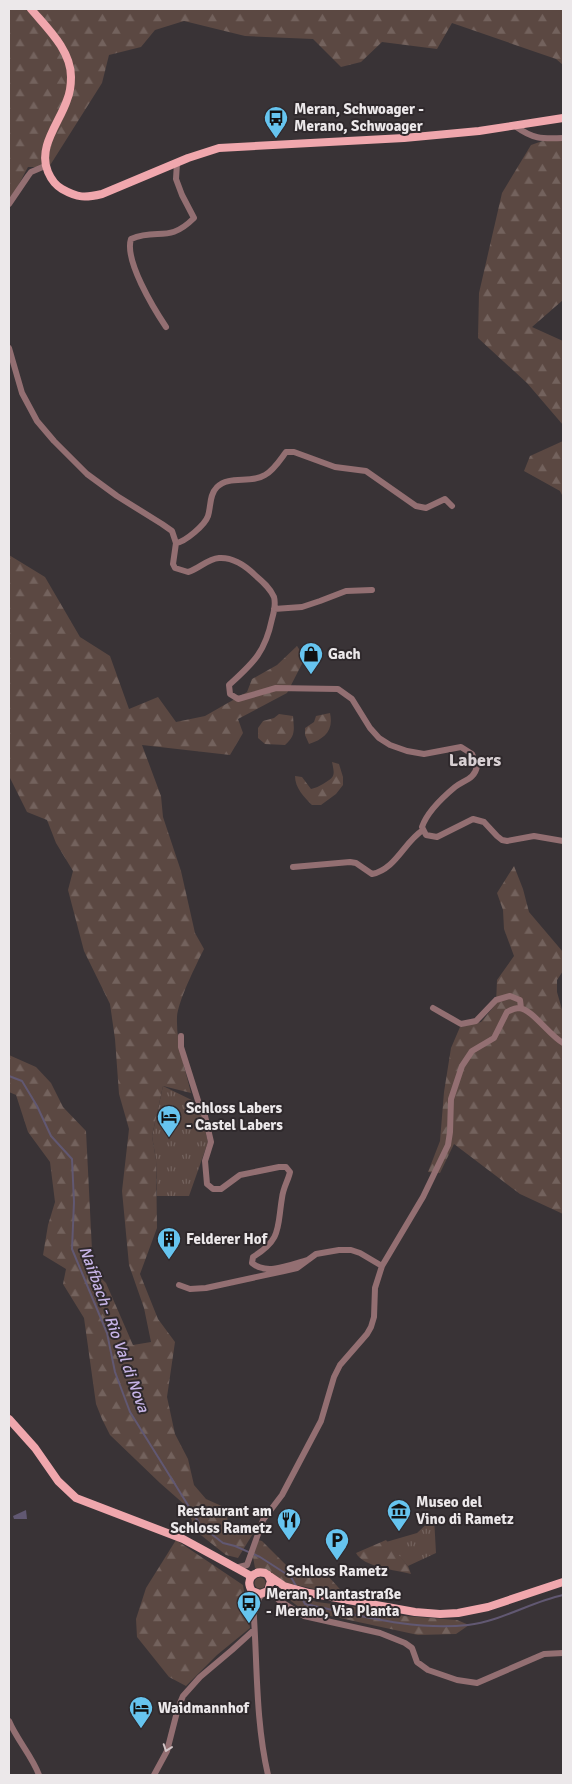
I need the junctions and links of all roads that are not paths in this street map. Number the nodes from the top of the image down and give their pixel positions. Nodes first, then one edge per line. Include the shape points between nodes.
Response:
1 (31, 9) edge
2 (563, 118) edge
3 (515, 126) junction
4 (563, 138) edge
5 (177, 163) junction
6 (45, 166) junction
7 (9, 204) edge
8 (166, 327) dead end
9 (9, 348) edge
10 (452, 506) dead end
11 (176, 544) junction
12 (372, 590) dead end
13 (274, 609) junction
14 (424, 830) junction
15 (563, 841) edge
16 (293, 868) dead end
17 (433, 1008) dead end
18 (521, 1008) junction
19 (182, 1036) dead end
20 (563, 1043) edge
21 (308, 1260) junction
22 (382, 1266) junction
23 (179, 1285) dead end
24 (9, 1419) edge
25 (248, 1562) junction
26 (232, 1566) junction
27 (265, 1574) junction
28 (563, 1582) edge
29 (250, 1584) junction
30 (286, 1587) junction
31 (267, 1591) junction
32 (254, 1615) junction
33 (254, 1630) junction
34 (563, 1654) edge
35 (9, 1721) edge
36 (11, 1732) edge
37 (39, 1775) edge
38 (154, 1775) edge
39 (268, 1775) edge

1 - 6 main road via 61,46 71,76 68,99 48,142
2 - 3 main road
3 - 4 street via 541,139
3 - 5 main road via 404,138 219,148
5 - 6 main road via 87,197 75,196 59,188
5 - 8 street via 176,179 194,218 178,232 142,235 131,239 130,243 147,298
6 - 7 street via 31,172
9 - 11 street via 22,393 37,421 87,474 172,531
10 - 11 street via 445,499 426,508 416,506 366,471 335,467 289,451 264,476 227,481 218,486 212,494 205,522
11 - 13 street via 175,568 188,572 219,558 239,563 270,589
12 - 13 street via 346,591 302,607
13 - 14 street via 265,644 253,662 229,685 230,694 238,699 276,688 338,689 351,697 370,728 390,744 424,754 455,747 469,750 475,758 477,770 425,818
14 - 15 street via 426,835 437,837 473,819 484,822 502,840 534,836
14 - 16 street via 415,835 395,860 377,873 372,874 350,862
17 - 18 street via 461,1024 476,1021 496,1000 510,996 520,1000
18 - 20 street
18 - 22 street via 507,1012 494,1038 472,1051 462,1066 451,1099 450,1139 445,1152 423,1197
19 - 21 street via 184,1055 210,1136 205,1161 207,1184 221,1190 240,1175 286,1167 290,1172 284,1188 278,1229 271,1244 254,1257 252,1263 258,1268 271,1269
21 - 22 street via 316,1254 351,1250
21 - 23 street via 290,1270 206,1288 190,1289
22 - 25 street via 371,1327 340,1365 321,1421 282,1495 263,1520
24 - 26 main road via 58,1481 76,1498 183,1539
25 - 26 street
25 - 27 street
25 - 29 street
26 - 29 main road
27 - 29 main road via 256,1573
27 - 30 main road
27 - 31 main road via 271,1581
28 - 30 main road via 488,1607 440,1614
29 - 31 main road via 257,1594
29 - 32 street
30 - 31 main road
31 - 32 street via 259,1598
31 - 34 street via 304,1616 405,1643 412,1648 417,1662 428,1670 457,1680 477,1683 544,1654
32 - 33 street
33 -> 38 street via 183,1696 167,1751
33 - 39 street via 259,1722
35 - 36 street
36 - 37 street via 35,1764

